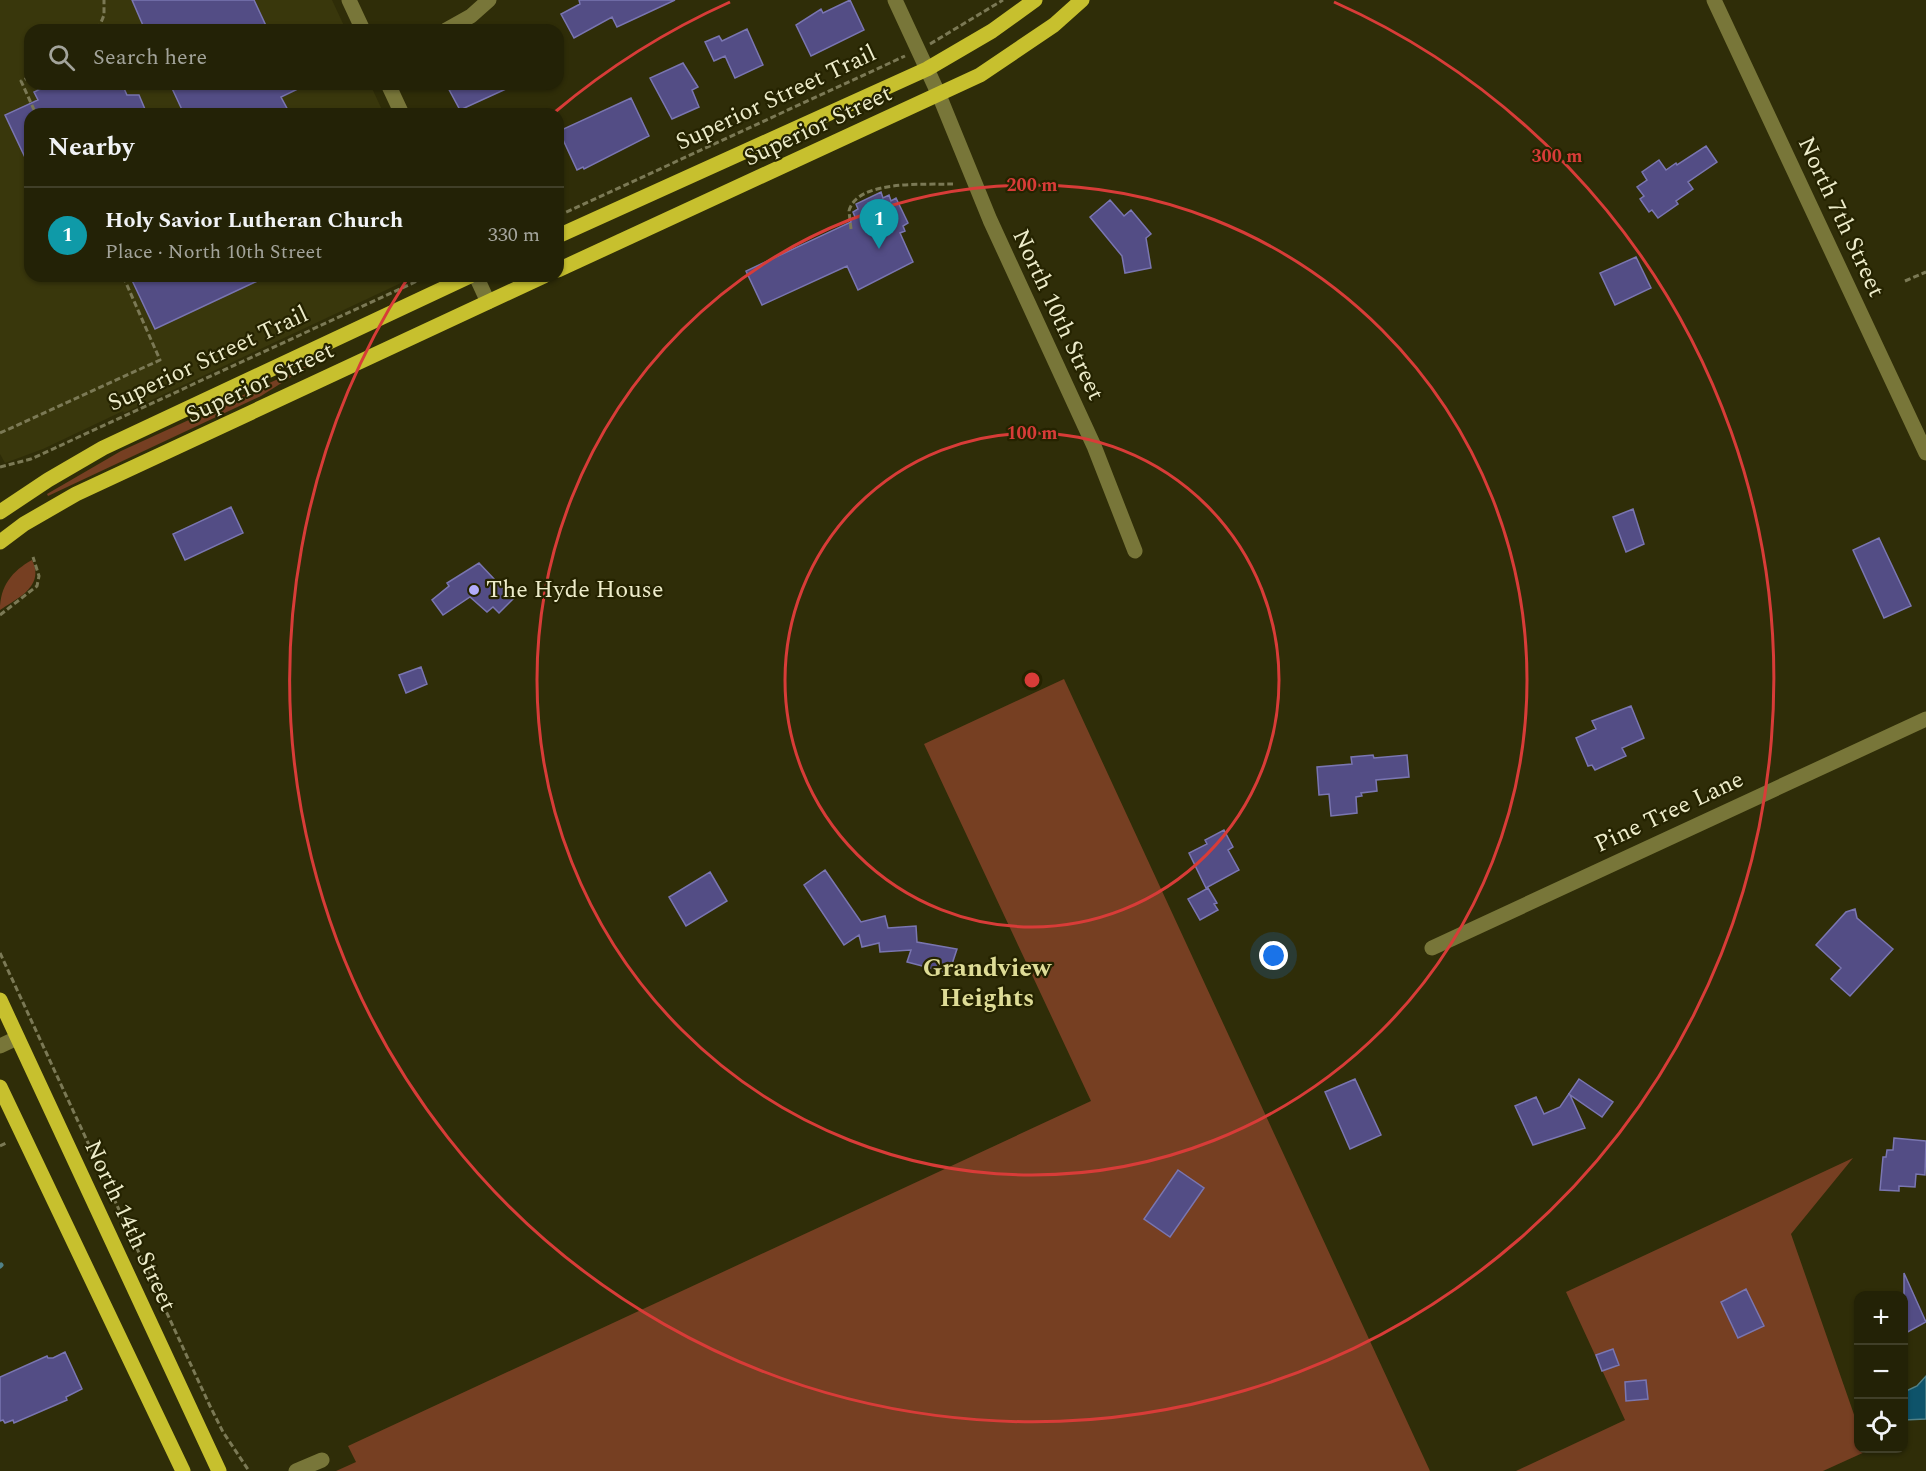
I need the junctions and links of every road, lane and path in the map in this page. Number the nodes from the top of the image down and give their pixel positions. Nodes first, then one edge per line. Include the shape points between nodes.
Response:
1 (104, 0) edge
2 (349, 0) edge
3 (489, 0) edge
4 (895, 0) edge
5 (1003, 0) edge
6 (1035, 0) edge
7 (1082, 0) edge
8 (1714, 0) edge
9 (100, 24) edge
10 (360, 24) edge
11 (457, 24) edge
12 (918, 50) junction
13 (927, 69) junction
14 (25, 90) edge
15 (391, 90) edge
16 (939, 95) junction
17 (33, 108) edge
18 (399, 108) edge
19 (953, 184) dead end
20 (564, 213) edge
21 (851, 229) dead end
22 (564, 233) edge
23 (564, 267) edge
24 (1926, 272) edge
25 (1905, 281) dead end
26 (126, 282) edge
27 (415, 282) edge
28 (457, 282) edge
29 (479, 282) edge
30 (531, 282) edge
31 (488, 302) junction
32 (0, 433) edge
33 (1926, 453) edge
34 (0, 467) edge
35 (0, 512) edge
36 (0, 542) edge
37 (1135, 552) dead end
38 (33, 557) dead end
39 (0, 615) edge
40 (1926, 719) edge
41 (1432, 948) dead end
42 (0, 953) edge
43 (0, 1000) edge
44 (4, 1019) edge
45 (17, 1038) junction
46 (0, 1046) edge
47 (0, 1087) edge
48 (9, 1142) dead end
49 (0, 1146) edge
50 (322, 1460) dead end
51 (183, 1471) edge
52 (219, 1471) edge
53 (249, 1471) edge
54 (296, 1471) edge

1 - 9 path
2 - 10 street
3 - 11 street
4 - 12 street, North 10th Street
5 - 12 path, Superior Street Trail
6 - 13 main road, Superior Street
7 - 16 main road, Superior Street via 1038,37 980,75
8 - 33 street, North 7th Street
12 - 13 street, North 10th Street
12 - 20 path, Superior Street Trail
13 - 16 street, North 10th Street
13 - 22 main road, Superior Street
14 - 17 path
15 - 18 street
16 - 23 main road, Superior Street
16 - 37 street, North 10th Street via 990,220 1094,446
19 - 21 path via 884,186 857,197 849,211
24 - 25 path
26 - 32 path via 160,360
27 - 34 path, Superior Street Trail via 31,459
28 - 35 main road, Superior Street via 103,448
29 - 31 street
30 - 31 main road, Superior Street
31 - 36 main road, Superior Street via 76,494
38 - 39 path via 39,576 37,586
40 - 41 street, Pine Tree Lane
42 - 53 path via 210,1406
43 - 44 main road, North 14th Street
44 - 45 main road, North 14th Street
45 - 46 street
45 - 52 main road, North 14th Street
47 - 51 main road
48 - 49 path
50 - 54 street

